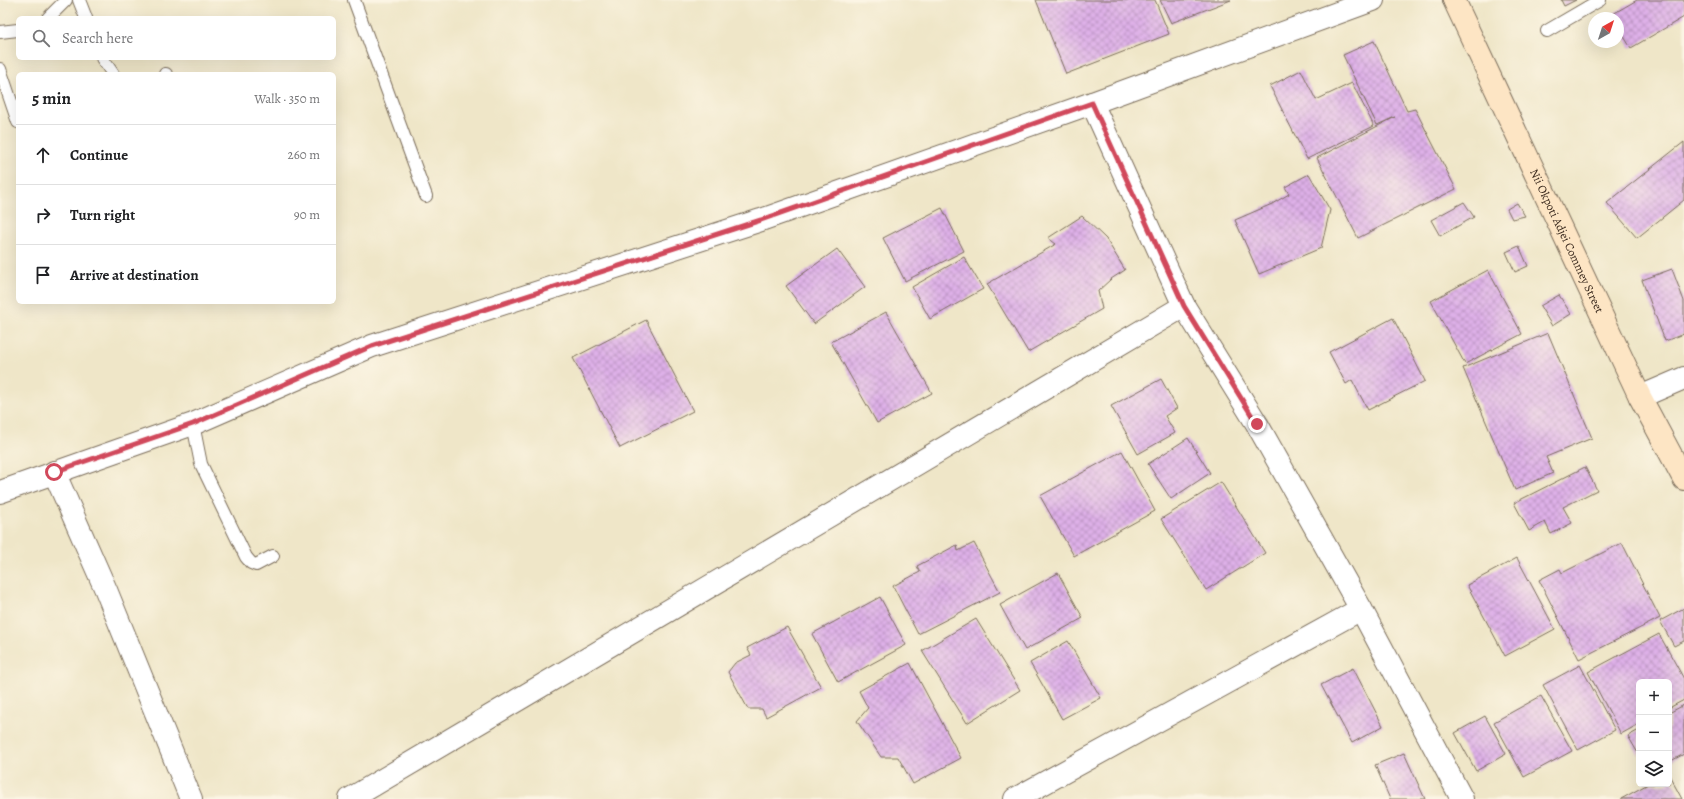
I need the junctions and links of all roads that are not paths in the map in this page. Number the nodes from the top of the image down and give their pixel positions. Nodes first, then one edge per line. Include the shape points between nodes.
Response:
1 (66, 0) edge
2 (79, 0) edge
3 (354, 0) edge
4 (1373, 0) edge
5 (1454, 0) edge
6 (1600, 0) edge
7 (50, 16) edge
8 (85, 16) edge
9 (16, 30) edge
10 (1546, 31) dead end
11 (0, 32) edge
12 (103, 60) edge
13 (0, 69) edge
14 (112, 72) edge
15 (1092, 103) junction
16 (16, 116) edge
17 (426, 196) dead end
18 (1184, 306) junction
19 (1684, 378) edge
20 (1640, 397) junction
21 (193, 424) junction
22 (54, 472) junction
23 (1684, 479) edge
24 (0, 492) edge
25 (273, 556) dead end
26 (1361, 609) junction
27 (191, 799) edge
28 (350, 799) edge
29 (1015, 799) edge
30 (1462, 799) edge

1 - 7 lane
2 - 8 lane
3 - 17 lane
4 - 15 street
5 - 20 street, Nii Okpoti Adjei Commey Street
6 - 10 lane
9 - 11 lane
12 - 14 lane
13 - 16 lane
15 - 18 street
15 - 21 street via 761,220 372,346
18 - 26 street via 1257,424
18 - 28 street
19 - 20 street
20 - 23 street, Nii Okpoti Adjei Commey Street
21 - 22 street
21 - 25 lane via 201,464 246,557 250,563 256,565
22 - 24 street
22 - 27 street via 106,590
26 - 29 street
26 - 30 street

